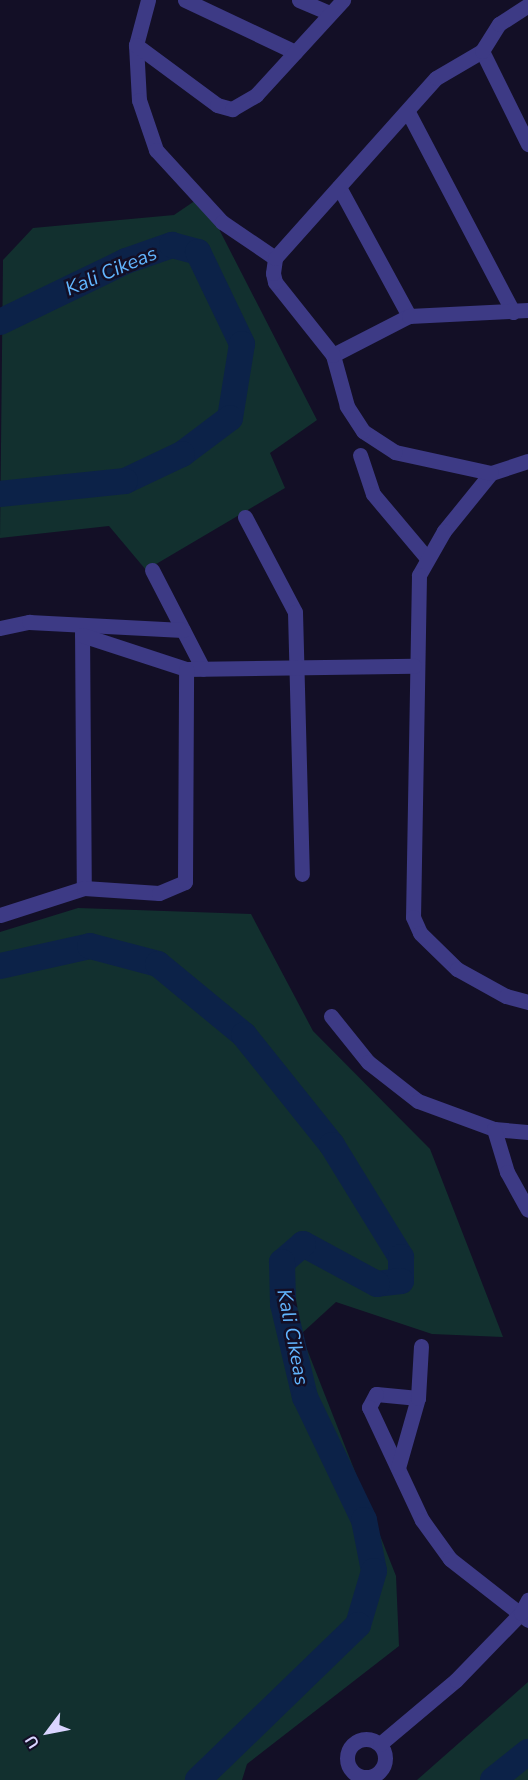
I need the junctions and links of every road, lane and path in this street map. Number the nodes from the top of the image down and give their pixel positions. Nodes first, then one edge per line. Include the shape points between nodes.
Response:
1 (148, 0) edge
2 (185, 0) edge
3 (299, 0) edge
4 (343, 0) edge
5 (528, 5) edge
6 (330, 13) junction
7 (136, 45) junction
8 (482, 51) junction
9 (295, 52) junction
10 (408, 112) junction
11 (528, 144) edge
12 (339, 187) junction
13 (275, 258) junction
14 (521, 311) edge
15 (408, 316) junction
16 (333, 355) junction
17 (360, 455) dead end
18 (528, 460) edge
19 (491, 473) junction
20 (245, 517) dead end
21 (426, 557) junction
22 (152, 570) dead end
23 (0, 628) edge
24 (82, 630) junction
25 (183, 630) junction
26 (299, 666) junction
27 (414, 666) junction
28 (186, 669) junction
29 (203, 669) junction
30 (302, 874) dead end
31 (84, 888) junction
32 (0, 915) edge
33 (528, 1002) edge
34 (331, 1016) dead end
35 (494, 1129) junction
36 (528, 1132) edge
37 (528, 1210) edge
38 (421, 1346) dead end
39 (418, 1398) junction
40 (398, 1468) junction
41 (526, 1611) edge
42 (380, 1744) junction
43 (346, 1775) edge

1 - 7 street
2 - 9 street
3 - 6 street
4 - 6 street
5 - 8 street via 499,24
6 - 9 street
7 - 9 street via 216,105 232,109 256,95
7 - 13 street via 139,100 156,150 222,222
8 - 10 street via 436,78
8 - 11 street
10 - 12 street
10 - 14 street
12 - 13 street
12 - 15 street
13 - 16 street via 275,282
14 - 15 street
15 - 16 street
16 - 19 street via 347,406 378,444
17 - 21 street via 373,494
18 - 19 street
19 - 21 street
20 - 26 street via 291,601
21 - 27 street via 419,574
22 - 25 street
23 - 24 street via 29,622
24 - 25 street
24 - 28 street
24 - 31 street
25 - 29 street
26 - 27 street
26 - 29 street
26 - 30 street
27 - 33 street via 414,924 457,969
28 - 29 street
28 - 31 street via 185,882 176,890 159,893
31 - 32 street
34 - 35 street via 368,1062 400,1090
35 - 36 street
35 - 37 street via 507,1172
38 - 39 street
39 - 40 street
39 - 40 street via 376,1394 370,1401
40 - 41 street via 422,1520 450,1559
41 - 42 street via 456,1680
42 - 43 street via 372,1740 355,1743 347,1759
42 - 43 street via 385,1761 381,1770 365,1777

